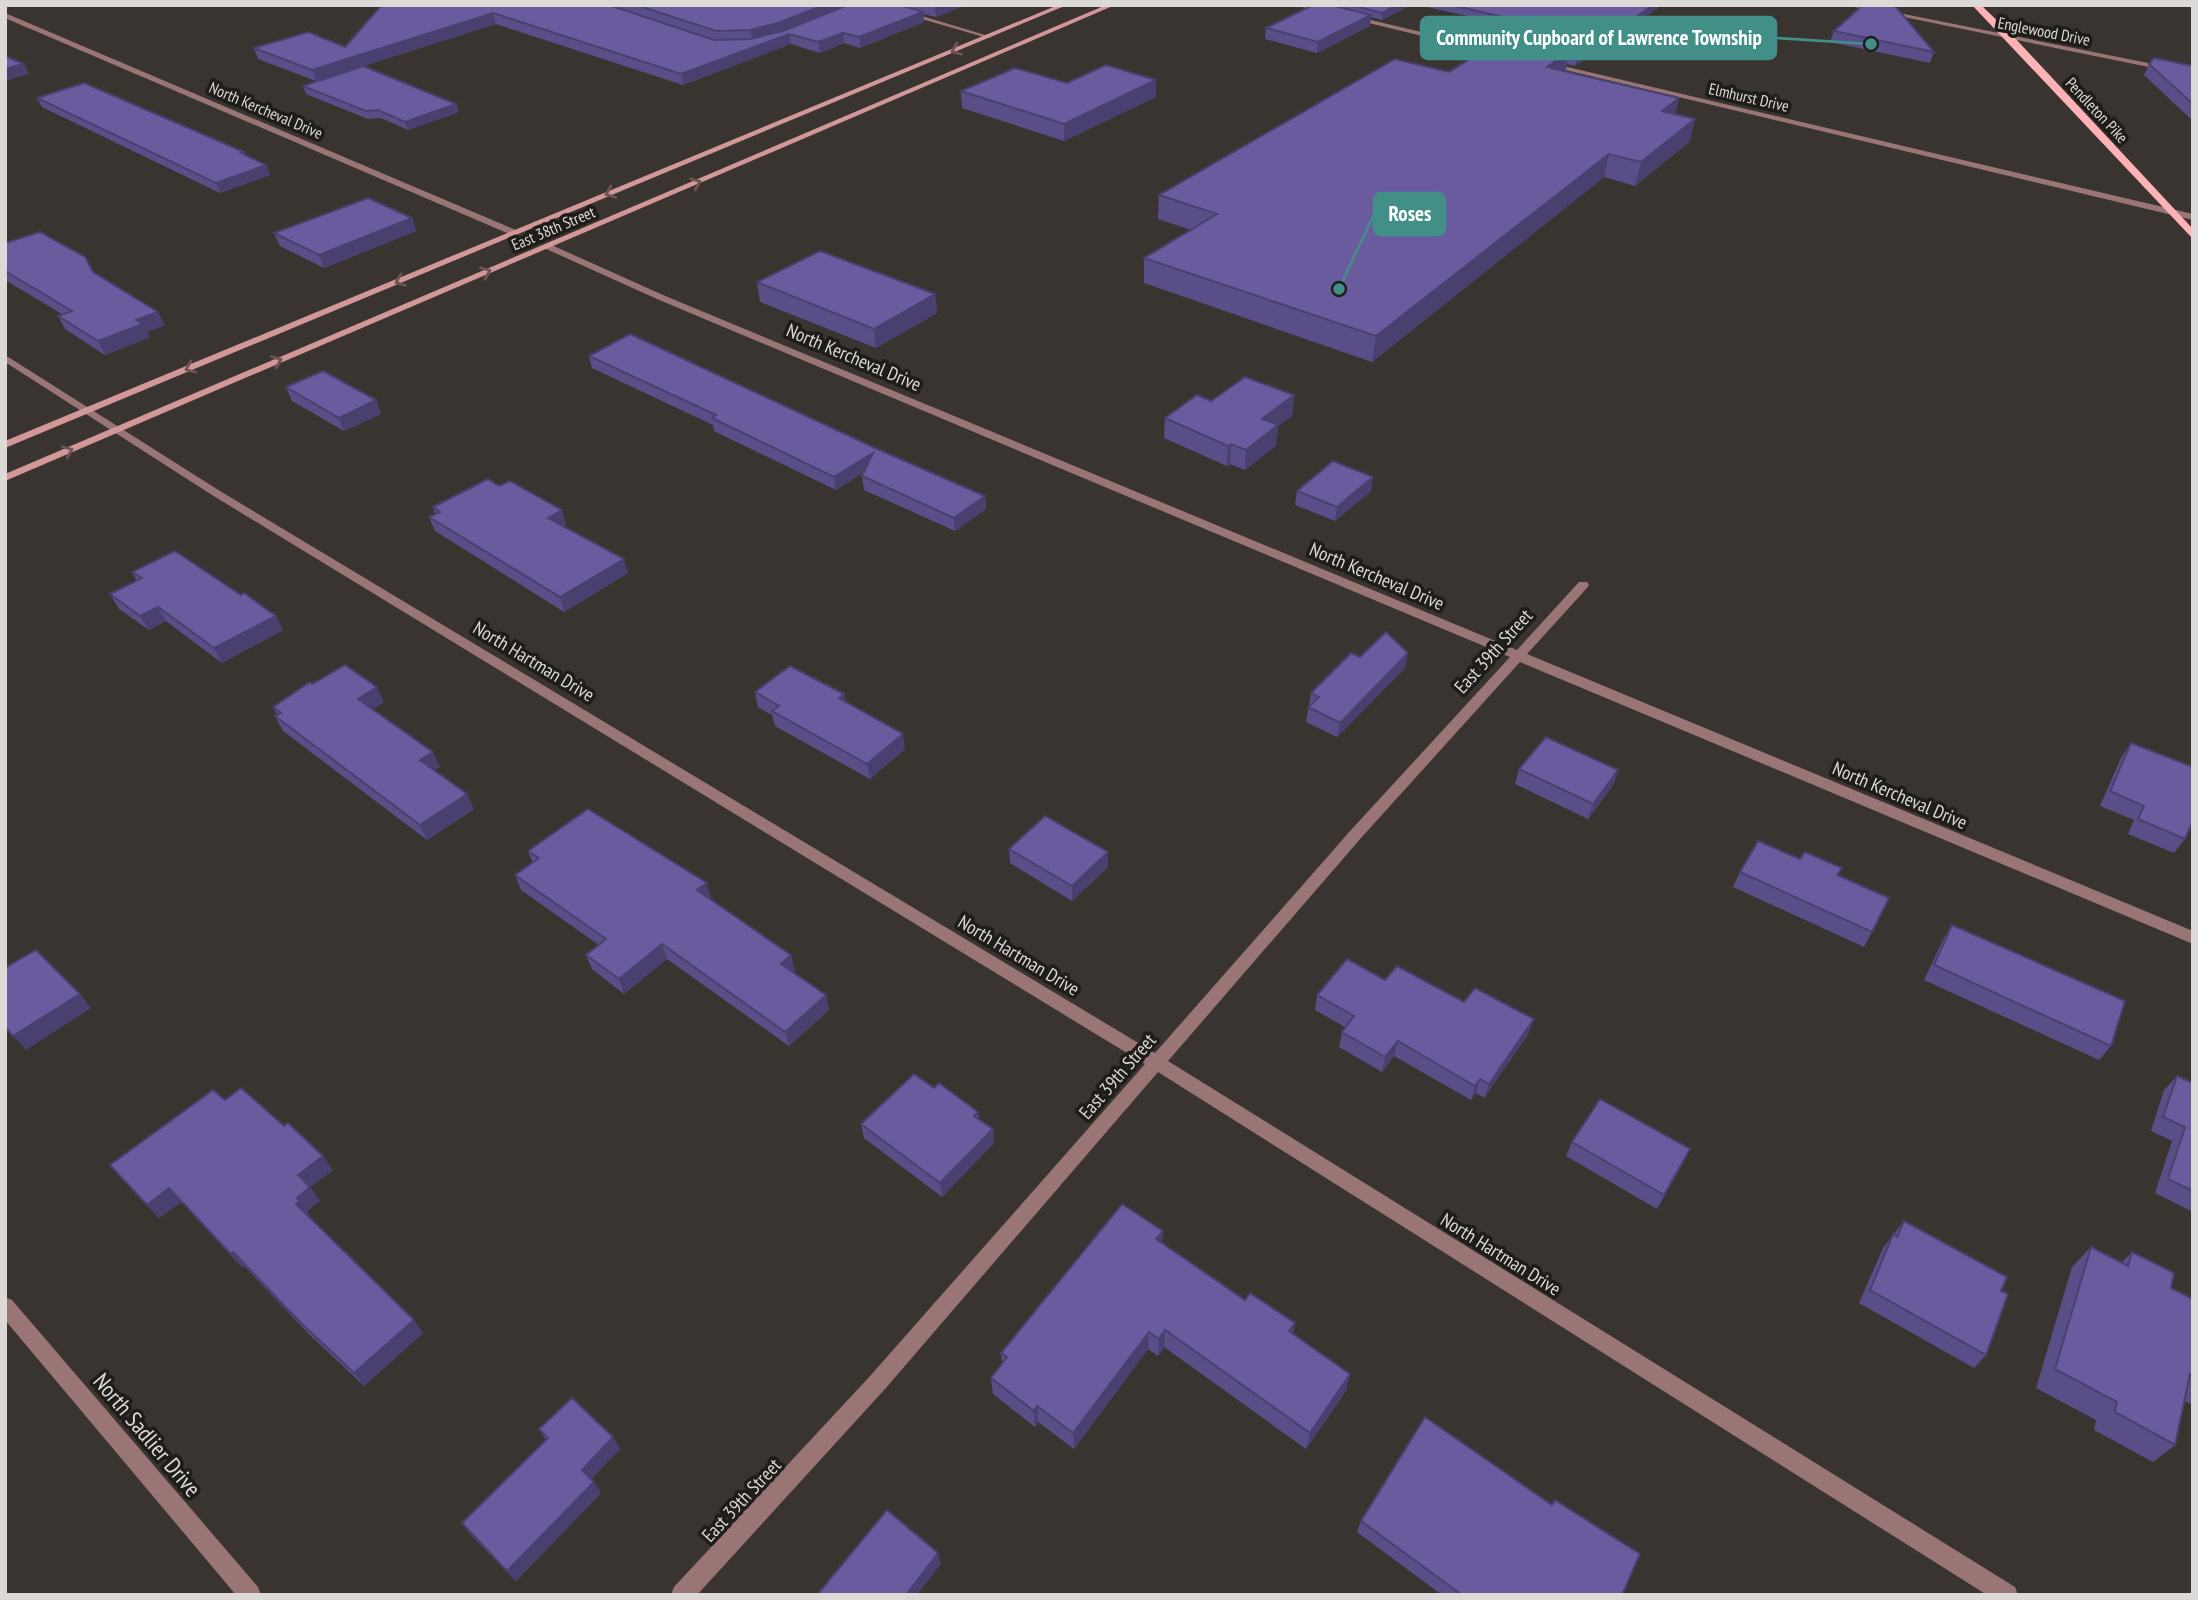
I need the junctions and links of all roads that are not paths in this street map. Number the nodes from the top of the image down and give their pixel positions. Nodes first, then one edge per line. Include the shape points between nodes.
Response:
1 (877, 5) edge
2 (1064, 5) edge
3 (1112, 5) edge
4 (1298, 5) edge
5 (1848, 5) edge
6 (1976, 5) edge
7 (1336, 14) edge
8 (5, 15) edge
9 (1349, 17) edge
10 (989, 37) junction
11 (2011, 39) junction
12 (1516, 57) edge
13 (1543, 63) edge
14 (2193, 74) edge
15 (2170, 211) junction
16 (2193, 216) edge
17 (515, 233) junction
18 (2193, 236) edge
19 (547, 246) junction
20 (5, 358) edge
21 (89, 410) junction
22 (119, 429) junction
23 (5, 445) edge
24 (5, 478) edge
25 (1583, 585) dead end
26 (1516, 655) junction
27 (2193, 938) edge
28 (1157, 1063) junction
29 (5, 1306) edge
30 (250, 1595) edge
31 (682, 1595) edge
32 (2007, 1595) edge

1 - 10 street
2 - 10 main road, East 38th Street
19 -> 3 main road, East 38th Street
4 - 7 street
5 - 11 street, Englewood Drive
6 - 11 main road, Pendleton Pike
8 - 17 street, North Kercheval Drive
9 - 12 street
10 -> 17 main road, East 38th Street
11 - 14 street, Englewood Drive
11 - 15 main road, Pendleton Pike
13 - 15 street, Elmhurst Drive
15 - 16 street, Elmhurst Drive
15 - 18 main road, Pendleton Pike
17 -> 21 main road, East 38th Street
22 -> 19 main road, East 38th Street
19 - 26 street, North Kercheval Drive
20 - 21 street, North Hartman Drive
21 - 22 street, North Hartman Drive
21 - 23 main road, East 38th Street
24 -> 22 main road, East 38th Street
22 - 28 street, North Hartman Drive via 216,493
25 - 26 street, East 39th Street
26 - 27 street, North Kercheval Drive
26 - 28 street, East 39th Street
28 - 31 street, East 39th Street via 878,1382
28 - 32 street, North Hartman Drive
29 - 30 street, North Sadlier Drive

